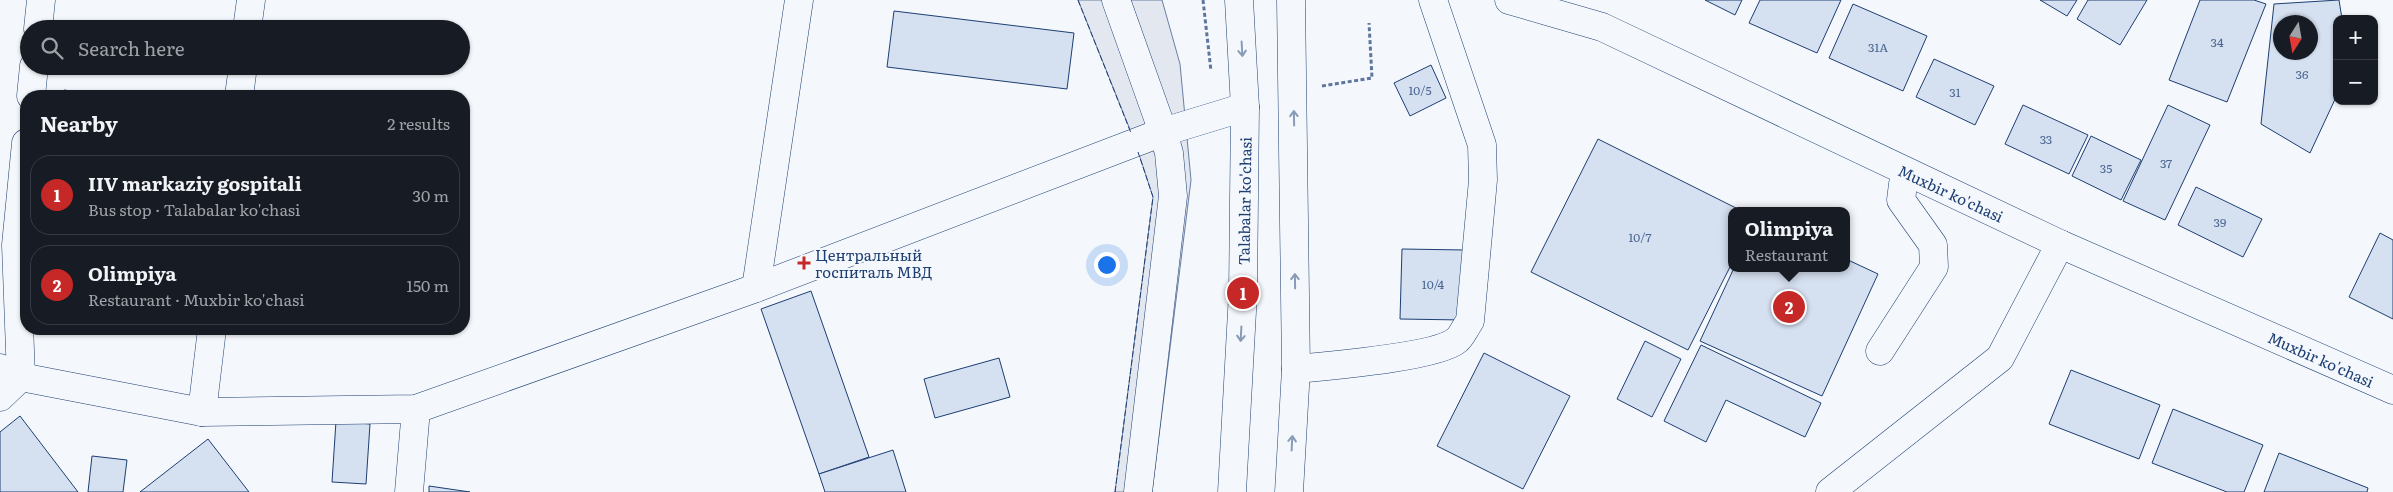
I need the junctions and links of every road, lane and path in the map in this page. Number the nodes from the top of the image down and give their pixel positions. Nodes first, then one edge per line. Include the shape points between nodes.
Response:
1 (41, 0) edge
2 (251, 0) edge
3 (799, 0) edge
4 (1116, 0) edge
5 (1203, 0) edge
6 (1239, 0) edge
7 (1291, 0) edge
8 (1433, 0) edge
9 (1509, 0) edge
10 (39, 20) edge
11 (248, 20) edge
12 (1369, 23) dead end
13 (33, 75) edge
14 (242, 75) edge
15 (1319, 87) dead end
16 (32, 90) edge
17 (240, 90) edge
18 (1245, 107) junction
19 (1216, 115) junction
20 (1163, 132) junction
21 (1909, 173) junction
22 (20, 204) edge
23 (2060, 244) junction
24 (756, 288) junction
25 (211, 335) edge
26 (1880, 351) dead end
27 (1296, 369) junction
28 (10, 373) edge
29 (2393, 390) edge
30 (0, 397) edge
31 (416, 409) junction
32 (202, 412) junction
33 (408, 492) edge
34 (1138, 492) edge
35 (1232, 492) edge
36 (1289, 492) edge
37 (1830, 492) edge

1 - 10 street
2 - 11 street
3 - 24 street
4 - 20 street
5 - 19 path
6 -> 18 street, Talabalar ko'chasi
27 -> 7 street
8 - 27 street via 1482,146 1483,180 1470,321 1457,340 1433,350
9 - 21 street, Muxbir ko'chasi via 1602,27
12 - 15 path via 1372,78
13 - 16 street
14 - 17 street
18 - 19 street
18 -> 35 street, Talabalar ko'chasi via 1243,293
19 - 20 street
20 - 24 street
20 - 34 street via 1169,153 1173,196
21 - 23 street, Muxbir ko'chasi
21 - 26 street via 1903,184 1901,200 1933,245 1934,267
22 - 28 street
23 - 29 street, Muxbir ko'chasi
23 - 37 street via 2000,358
24 - 31 street
25 - 32 street
36 -> 27 street
28 - 30 street
28 - 32 street
31 - 32 street
31 - 33 street

